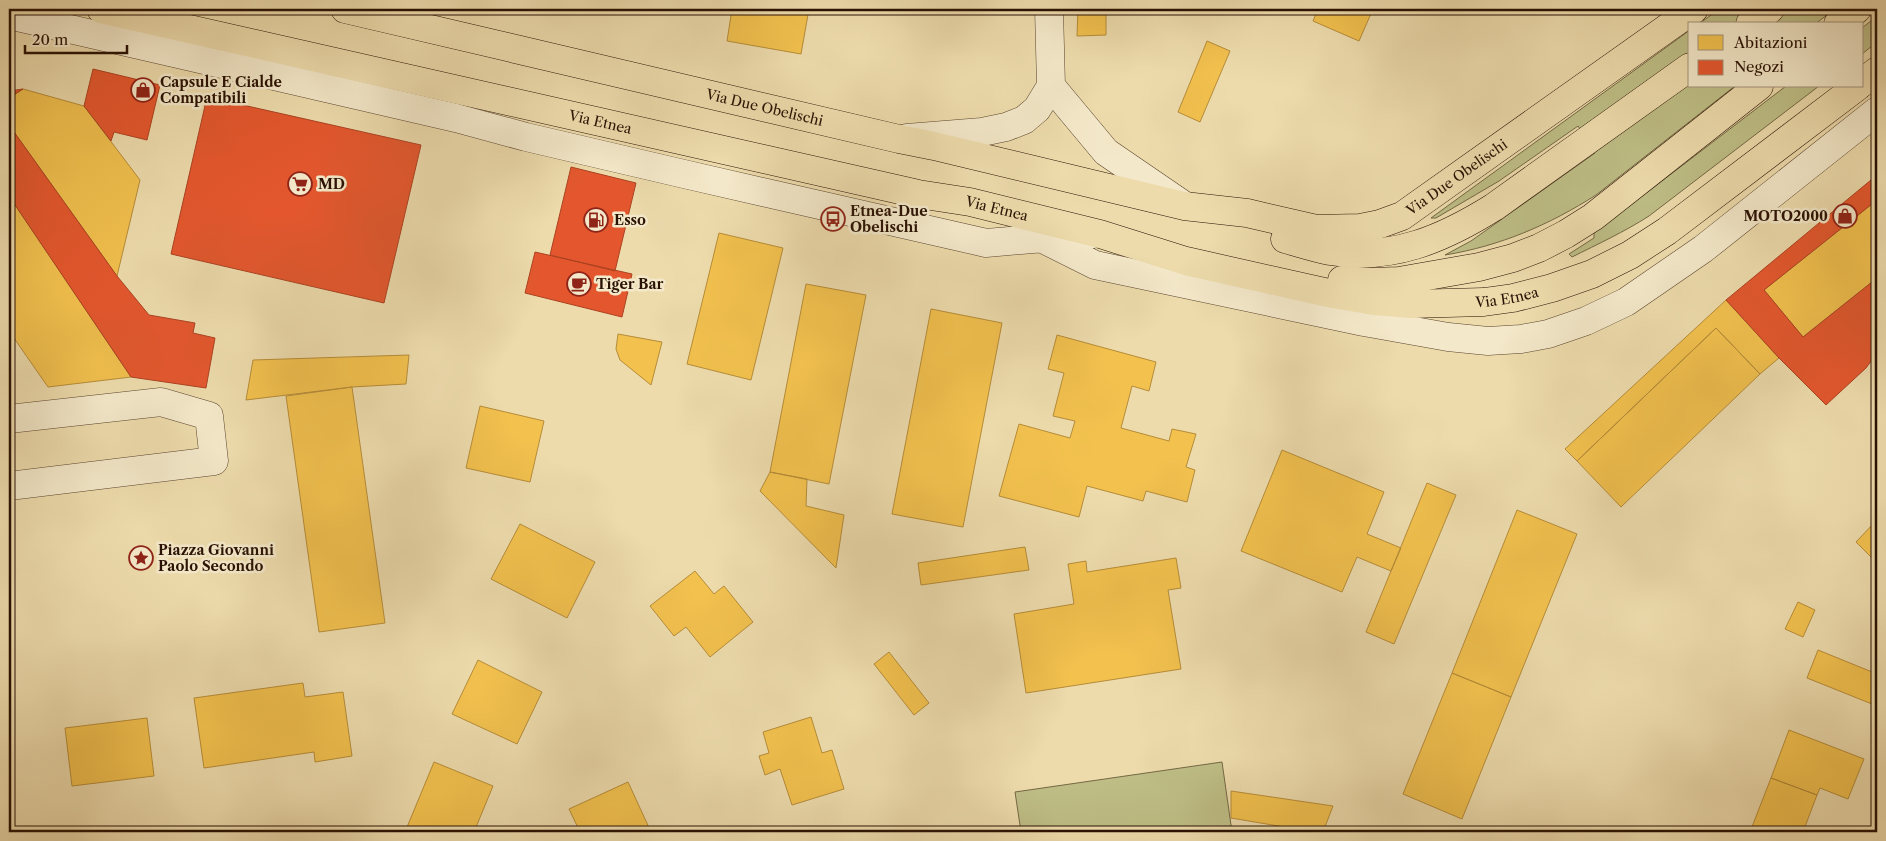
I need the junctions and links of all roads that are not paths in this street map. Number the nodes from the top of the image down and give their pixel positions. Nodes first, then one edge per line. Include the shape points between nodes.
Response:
1 (101, 9) edge
2 (344, 9) edge
3 (1049, 9) edge
4 (1694, 9) edge
5 (1770, 9) edge
6 (1857, 9) edge
7 (9, 15) edge
8 (1753, 22) edge
9 (1841, 22) edge
10 (1688, 68) edge
11 (1877, 71) edge
12 (1864, 81) edge
13 (1051, 86) junction
14 (1756, 88) edge
15 (1855, 88) edge
16 (1877, 111) edge
17 (899, 139) junction
18 (692, 143) junction
19 (684, 174) junction
20 (970, 202) junction
21 (1184, 206) junction
22 (1100, 234) junction
23 (1042, 238) junction
24 (9, 419) edge
25 (9, 486) edge

1 - 18 main road, Via Etnea
2 - 17 main road, Via Due Obelischi
3 - 13 street
4 - 21 main road, Via Due Obelischi via 1429,198 1395,218 1360,228 1316,229 1247,213
5 - 8 main road
6 - 9 main road
7 - 19 street
10 - 21 main road, Via Due Obelischi via 1466,225 1408,248 1331,251 1242,228
11 - 12 main road
13 - 17 street via 1037,109 1024,120 1006,127
13 - 21 street via 1106,152
14 - 22 main road, Via Etnea via 1586,221 1539,248 1479,267 1399,281 1332,279 1190,245
15 - 22 main road, Via Etnea via 1667,231 1630,255 1592,274 1513,298 1410,304 1358,298 1186,260
16 - 23 street via 1703,249 1626,302 1586,321 1521,339 1488,341 1448,337 1354,320 1095,265
17 - 21 main road, Via Due Obelischi
18 - 19 street
18 - 20 main road, Via Etnea via 918,194
19 - 23 street via 986,243
20 - 22 main road, Via Etnea
20 - 23 street
22 - 23 street
24 - 25 street via 162,402 208,416 214,461

